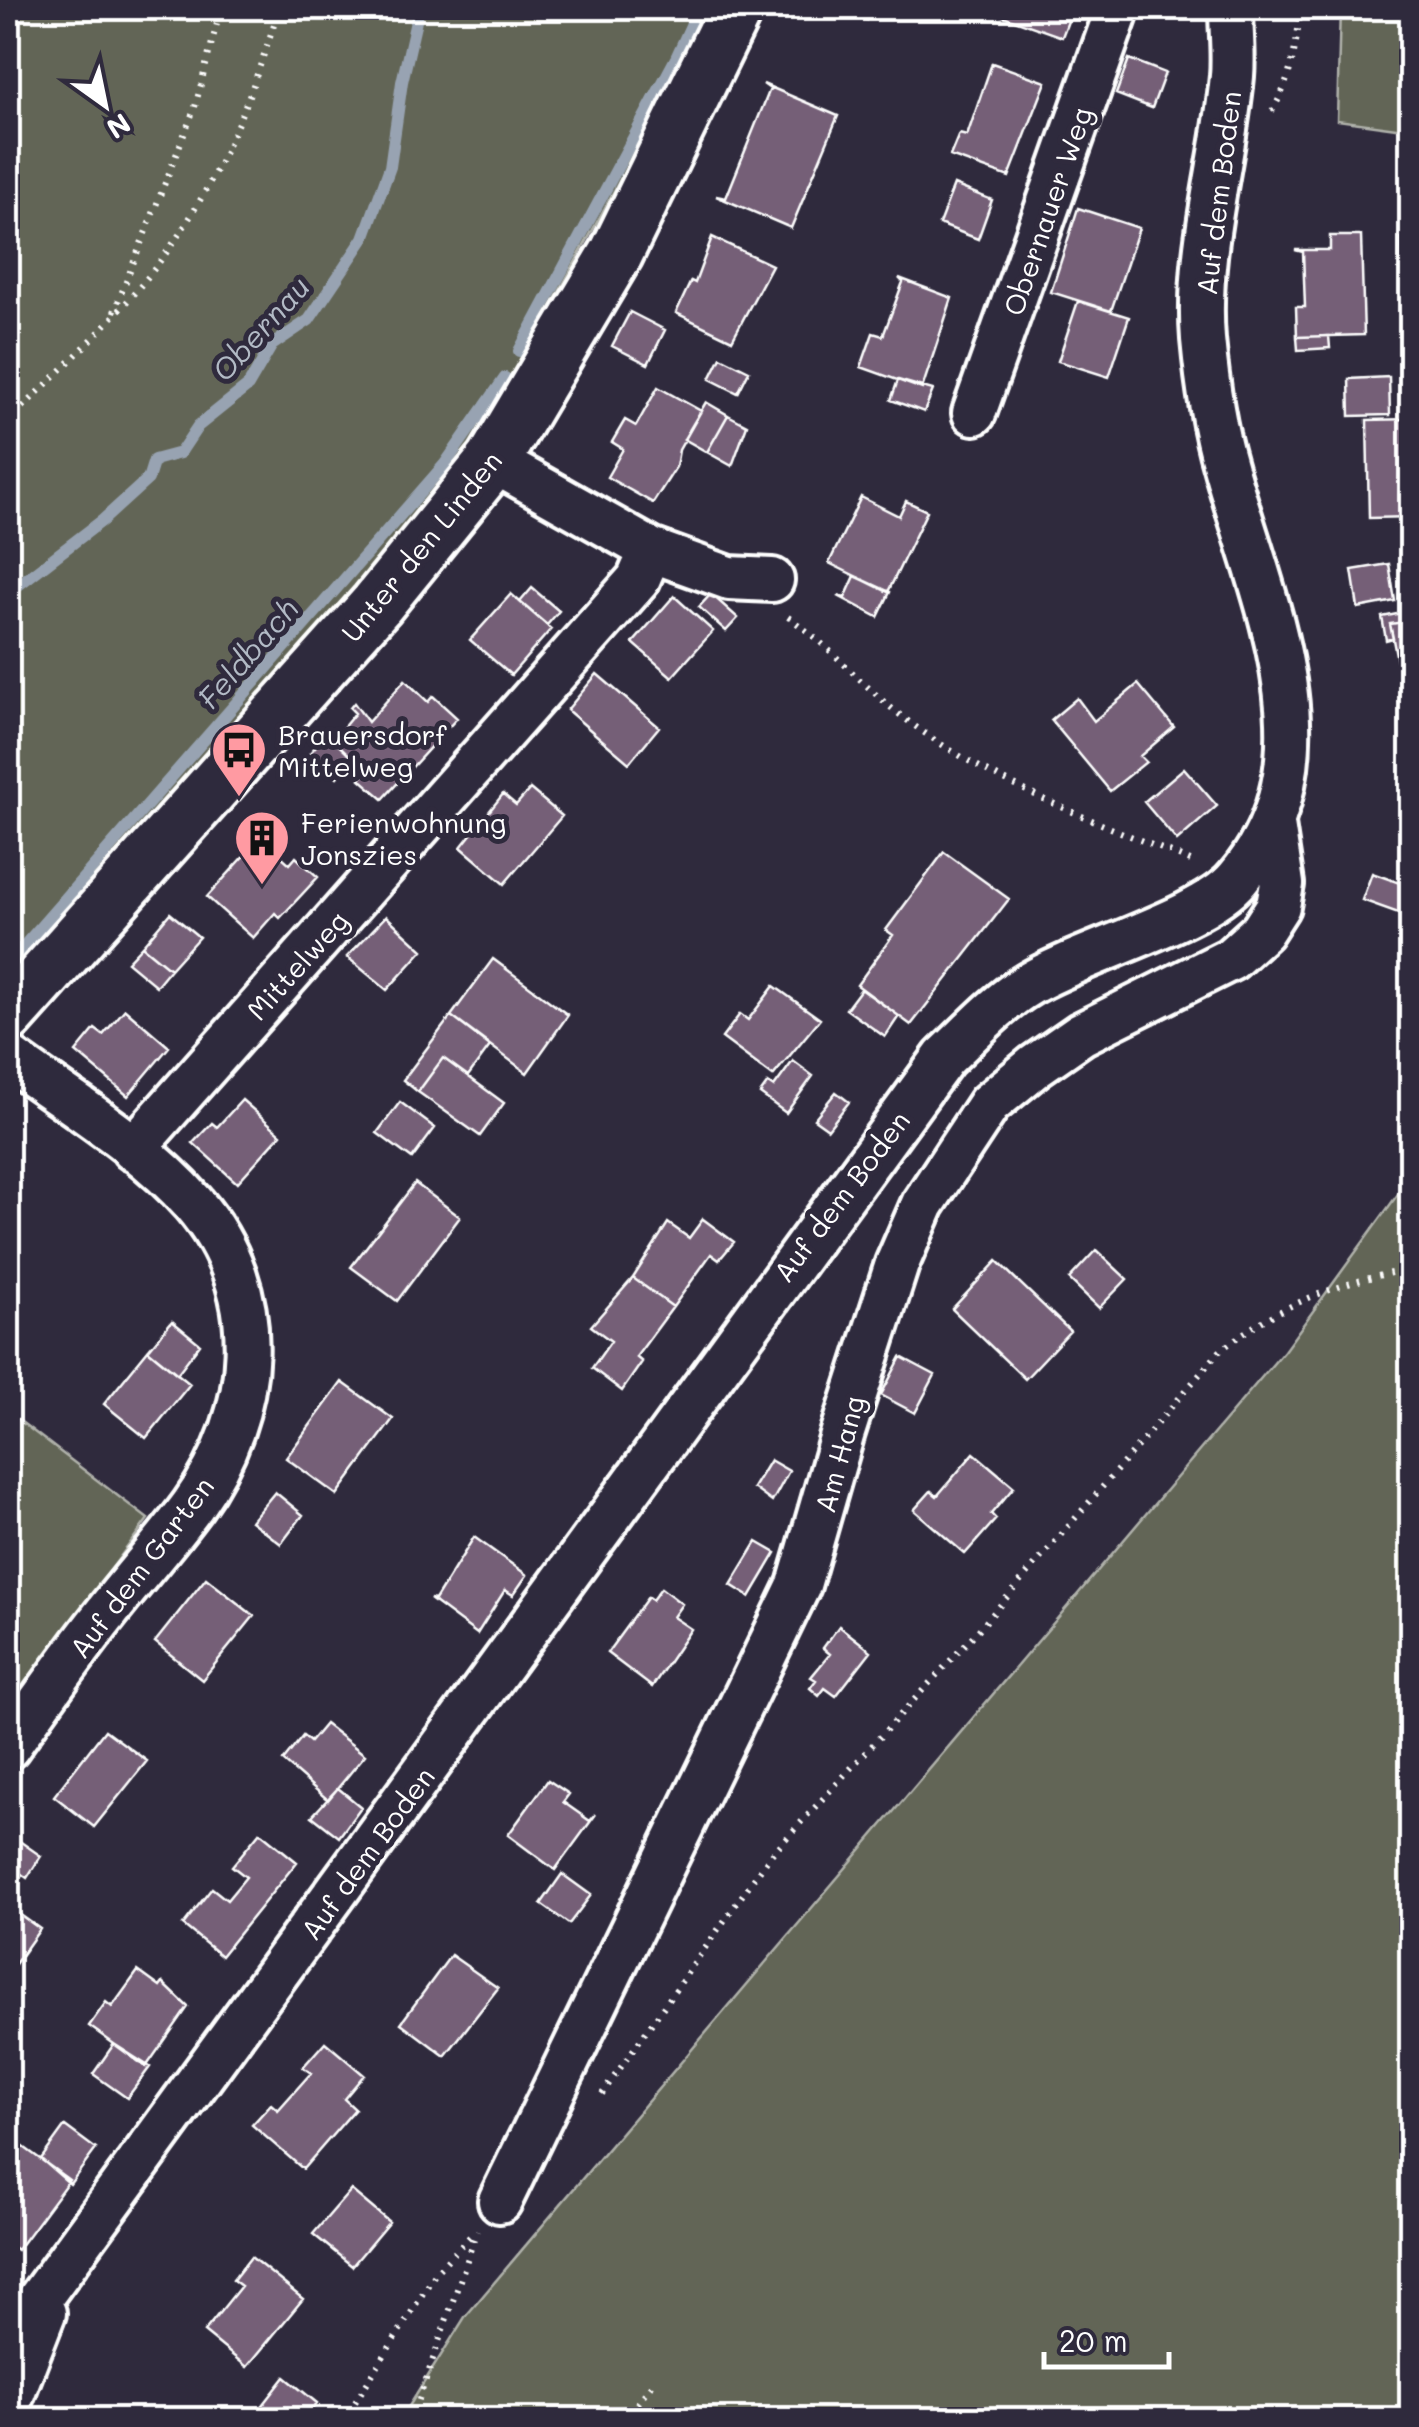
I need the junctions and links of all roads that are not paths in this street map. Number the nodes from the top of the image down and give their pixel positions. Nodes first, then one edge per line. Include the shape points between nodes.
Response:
1 (736, 8) edge
2 (1118, 8) edge
3 (1230, 8) edge
4 (974, 413) dead end
5 (493, 460) junction
6 (650, 550) junction
7 (772, 580) dead end
8 (1273, 825) junction
9 (8, 1016) edge
10 (8, 1057) edge
11 (133, 1149) junction
12 (8, 1747) edge
13 (500, 2201) dead end
14 (61, 2271) junction
15 (8, 2342) edge
16 (8, 2406) edge

1 - 5 street, Unter den Linden via 616,254
2 - 4 street, Obernauer Weg
3 - 8 street, Auf dem Boden via 1232,74 1209,220 1203,335 1216,432 1282,666 1287,771
5 - 6 street
5 - 9 street, Unter den Linden via 378,604
6 - 7 street via 729,578
6 - 11 street, Mittelweg via 638,580
8 - 13 street, Am Hang via 1282,884 1262,931 1230,959 1081,1034 1034,1066 989,1104 922,1204 861,1376 800,1585
8 - 14 street, Auf dem Boden via 1237,881 1172,920 1028,985 944,1058
10 - 11 street, Auf dem Garten
11 - 12 street, Auf dem Garten via 191,1202 220,1240 246,1319 244,1398 194,1503
14 - 15 street, Auf dem Boden
14 - 16 street

